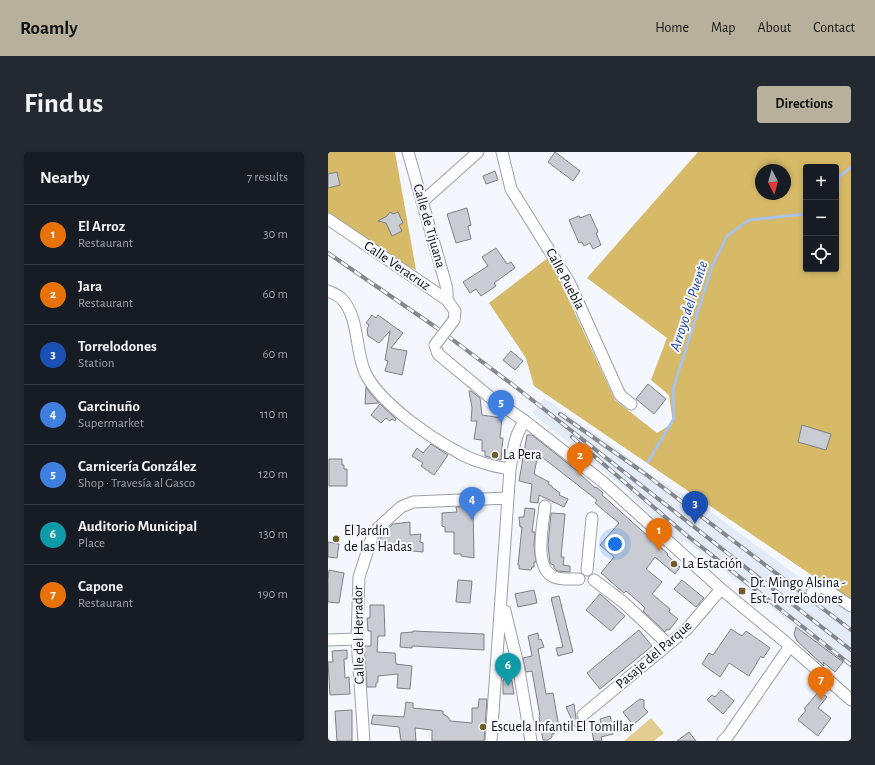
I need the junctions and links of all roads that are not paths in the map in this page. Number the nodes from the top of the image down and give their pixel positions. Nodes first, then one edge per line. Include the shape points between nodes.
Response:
1 (408, 152) edge
2 (478, 152) edge
3 (502, 152) edge
4 (422, 202) junction
5 (328, 219) edge
6 (328, 290) edge
7 (446, 300) junction
8 (631, 404) dead end
9 (525, 421) junction
10 (510, 469) junction
11 (508, 498) junction
12 (545, 506) dead end
13 (592, 518) dead end
14 (587, 570) junction
15 (579, 579) junction
16 (594, 580) junction
17 (720, 589) junction
18 (812, 593) dead end
19 (502, 600) junction
20 (851, 606) edge
21 (357, 639) junction
22 (328, 640) edge
23 (668, 644) junction
24 (790, 646) junction
25 (497, 662) junction
26 (518, 665) junction
27 (851, 700) edge
28 (583, 715) dead end
29 (728, 739) edge
30 (364, 741) edge
31 (492, 741) edge
32 (531, 741) edge

1 - 4 street, Calle de Tijuana
2 - 4 street
3 - 8 street, Calle Puebla via 512,189 570,282 620,395
4 - 7 street, Calle de Tijuana via 446,285
5 - 7 street, Calle Veracruz
6 - 10 street via 340,297 346,305 352,317 361,362 367,377 383,398 457,452 496,468
7 - 9 street, bridge via 454,311 454,320 435,345 438,354 491,398
9 - 10 street via 516,438
9 - 17 street via 603,482
10 - 11 street
11 - 19 street
11 - 21 street, Calle del Herrador via 412,502 390,515 372,537 359,577
12 - 15 street via 540,554 543,564 547,572 554,577
13 - 14 street
14 - 15 street via 581,573
14 - 16 street via 593,574
15 - 16 street via 585,585
16 - 23 street via 623,602
17 - 23 street, Pasaje del Parque via 687,629
17 - 24 street
18 - 20 street via 821,586
19 - 25 street
19 - 26 street
21 - 22 street
21 - 30 street, Calle del Herrador
23 - 28 street, Pasaje del Parque
24 - 27 street
24 - 29 street
25 - 26 street via 505,658
25 - 31 street
26 - 32 street

